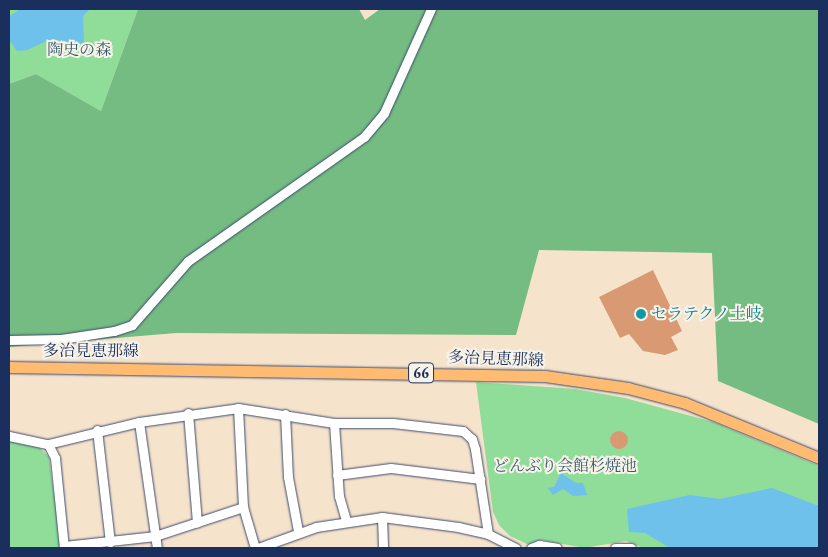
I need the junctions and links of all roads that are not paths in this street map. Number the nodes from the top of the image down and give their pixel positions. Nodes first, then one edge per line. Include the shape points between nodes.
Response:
1 (431, 9) edge
2 (9, 340) edge
3 (9, 367) edge
4 (238, 408) junction
5 (188, 413) junction
6 (285, 414) junction
7 (140, 422) junction
8 (334, 423) junction
9 (97, 430) junction
10 (9, 436) edge
11 (48, 444) junction
12 (819, 458) edge
13 (337, 475) junction
14 (480, 479) junction
15 (243, 507) junction
16 (382, 517) junction
17 (346, 521) junction
18 (197, 524) junction
19 (298, 532) junction
20 (488, 534) junction
21 (155, 536) junction
22 (110, 542) junction
23 (64, 547) edge
24 (158, 548) edge
25 (256, 548) edge
26 (383, 548) edge
27 (516, 548) edge
28 (531, 548) edge
29 (557, 548) edge
30 (615, 548) edge
31 (631, 548) edge

1 - 2 street via 403,76 373,127 352,147 188,261 163,286 144,316 132,325 61,339
3 - 12 main road, 多治見恵那線 / 66 via 545,376 628,388 685,403
4 - 5 street
4 - 6 street
4 - 15 street
5 - 7 street
5 - 18 street
6 - 8 street
6 - 19 street via 288,477
7 - 9 street
7 - 21 street
8 - 13 street
8 - 14 street via 393,423 463,431 474,443
9 - 11 street
9 - 22 street
10 - 11 street
11 - 23 street via 55,458
13 - 14 street via 391,468
13 - 17 street
14 - 20 street
15 - 18 street
15 - 25 street
16 - 17 street
16 - 20 street via 439,522
16 - 26 street
17 - 19 street
18 - 21 street
19 - 25 street
20 - 27 street
21 - 22 street
21 - 24 street
22 - 23 street
28 - 29 street via 539,545
30 - 31 street

